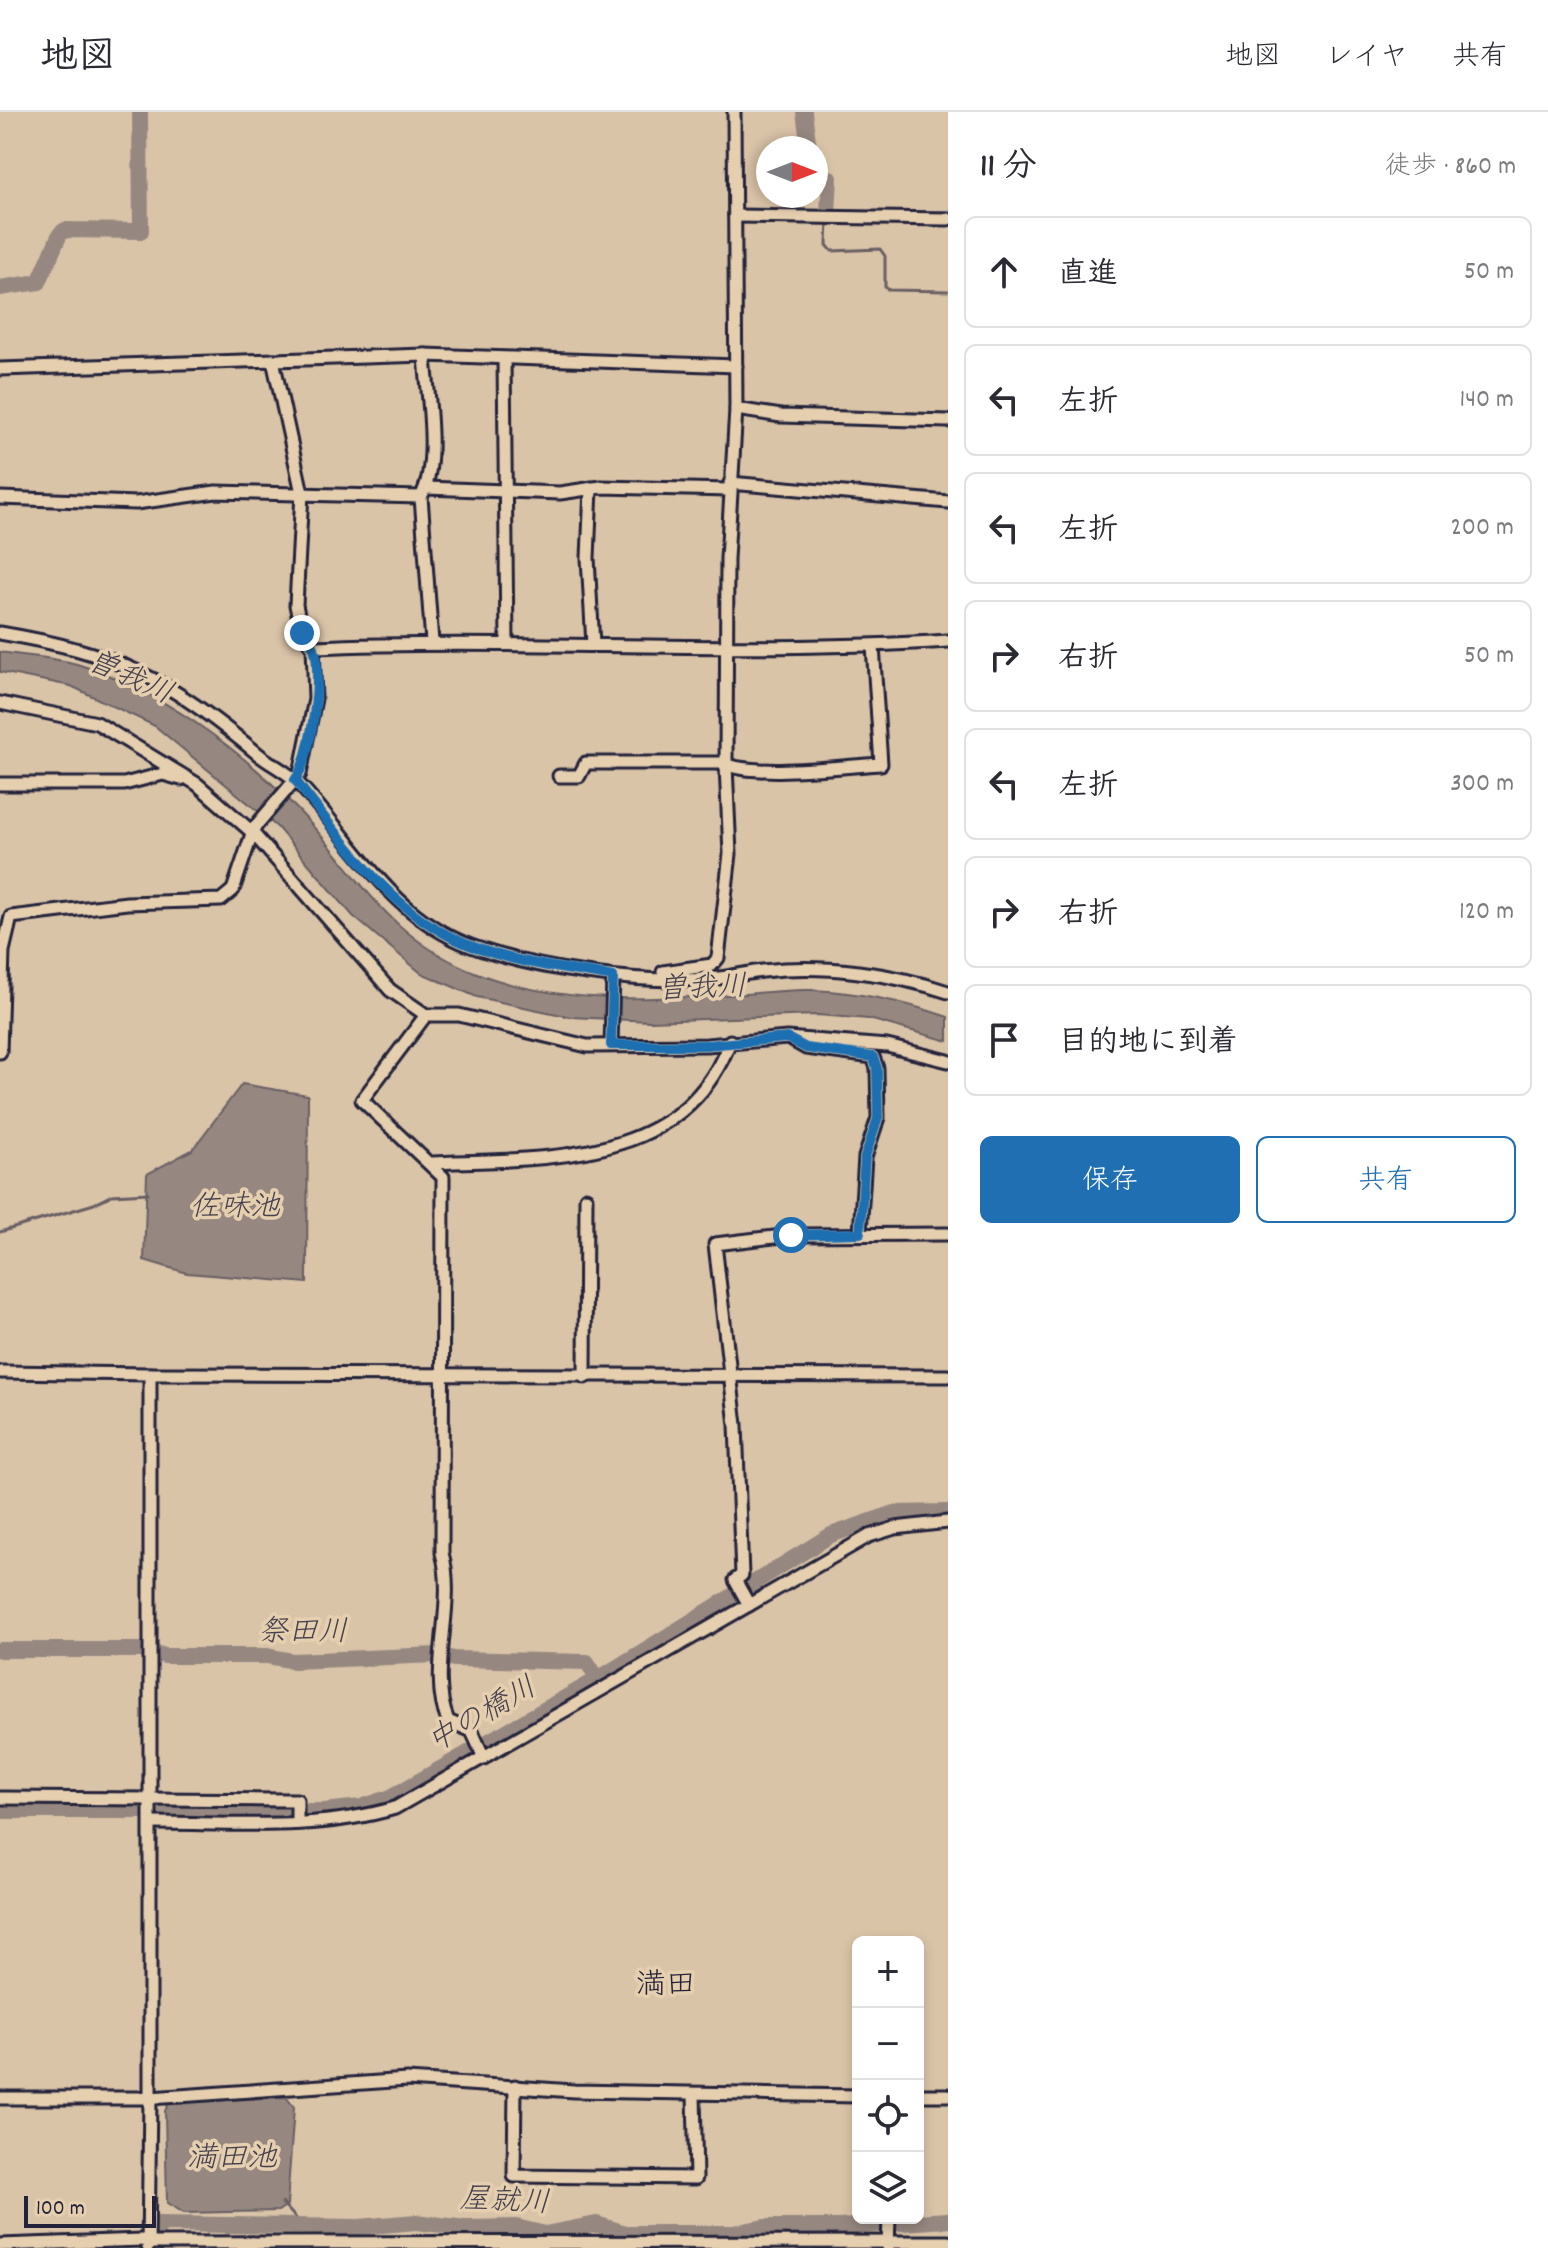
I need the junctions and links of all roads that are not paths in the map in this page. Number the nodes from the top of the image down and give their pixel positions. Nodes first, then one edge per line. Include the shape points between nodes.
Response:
1 (734, 112) edge
2 (735, 216) junction
3 (948, 219) edge
4 (425, 355) junction
5 (504, 359) junction
6 (273, 360) junction
7 (736, 366) junction
8 (0, 369) edge
9 (736, 409) junction
10 (948, 421) edge
11 (730, 486) junction
12 (591, 488) junction
13 (504, 490) junction
14 (302, 493) junction
15 (424, 493) junction
16 (0, 498) edge
17 (948, 502) edge
18 (0, 633) edge
19 (948, 641) edge
20 (432, 642) junction
21 (507, 643) junction
22 (593, 645) junction
23 (873, 646) junction
24 (313, 647) junction
25 (728, 649) junction
26 (0, 703) edge
27 (726, 765) junction
28 (559, 776) dead end
29 (0, 784) edge
30 (197, 784) junction
31 (293, 784) junction
32 (253, 830) junction
33 (1, 951) edge
34 (635, 976) junction
35 (612, 980) junction
36 (948, 992) edge
37 (426, 1015) junction
38 (787, 1038) junction
39 (730, 1041) junction
40 (611, 1042) junction
41 (0, 1052) edge
42 (948, 1061) edge
43 (432, 1163) junction
44 (586, 1198) dead end
45 (860, 1233) junction
46 (948, 1234) edge
47 (0, 1372) edge
48 (150, 1374) junction
49 (443, 1376) junction
50 (948, 1376) edge
51 (585, 1377) junction
52 (730, 1377) junction
53 (948, 1522) edge
54 (748, 1604) junction
55 (484, 1758) junction
56 (0, 1798) edge
57 (152, 1800) junction
58 (152, 1822) junction
59 (297, 1822) junction
60 (515, 2086) junction
61 (694, 2095) junction
62 (924, 2095) edge
63 (948, 2095) edge
64 (852, 2096) edge
65 (0, 2098) edge
66 (150, 2098) junction
67 (888, 2234) edge
68 (948, 2242) edge
69 (0, 2245) edge
70 (148, 2245) edge

1 - 2 street
2 - 3 street
2 - 7 street
4 - 5 street
4 - 6 street
4 - 15 street via 430,444
5 - 7 street
5 - 13 street
6 - 8 street
6 - 14 street
7 - 9 street
9 - 10 street via 781,416
9 - 11 street
11 - 12 street
11 - 17 street
11 - 25 street
12 - 13 street via 560,493
12 - 22 street
13 - 15 street
13 - 21 street
14 - 15 street
14 - 16 street via 216,492 136,503
14 - 24 street via 296,605 302,633
15 - 20 street
18 - 31 street via 97,653 140,670 203,707
19 - 23 street
20 - 21 street
20 - 24 street
21 - 22 street
22 - 25 street
23 - 25 street
23 - 27 street via 881,764 784,770
24 - 31 street via 315,699 305,758
25 - 27 street
26 - 30 street via 97,723
27 - 28 street via 586,763 579,776
27 - 34 street via 730,854 718,958 712,965
29 - 30 street via 124,784 163,774
30 - 32 street
31 - 32 street
31 - 35 street via 379,883 434,928 482,950
32 - 33 street via 233,890 221,900 23,913 11,917
32 - 37 street via 381,980
33 - 41 street
34 - 35 street
34 - 36 street via 709,979 766,970 835,971 882,975
35 - 40 street
37 - 40 street via 459,1015 561,1041
37 - 43 street via 362,1100
38 - 39 street
38 - 42 street via 887,1046
38 - 45 street via 806,1048 873,1057 878,1118 865,1157
39 - 40 street
39 - 43 street via 719,1071 687,1107 647,1134 579,1154
43 - 49 street via 443,1177
44 - 51 street
45 - 46 street
45 - 52 street via 715,1244
47 - 48 street
48 - 49 street
48 - 57 street
49 - 51 street
49 - 55 street via 445,1713 448,1721 472,1731
50 - 52 street
51 - 52 street
52 - 54 street via 742,1575 736,1582
53 - 54 street via 869,1536
54 - 55 street
55 - 59 street via 395,1808 348,1819
56 - 57 street
57 - 58 street
57 - 59 street via 297,1800
58 - 59 street
58 - 66 street
60 - 61 street
60 - 61 street via 514,2176 696,2178
60 - 66 street via 407,2080
61 - 64 street
62 - 63 street
65 - 66 street
66 - 70 street
67 - 68 street
67 - 70 street
69 - 70 street

